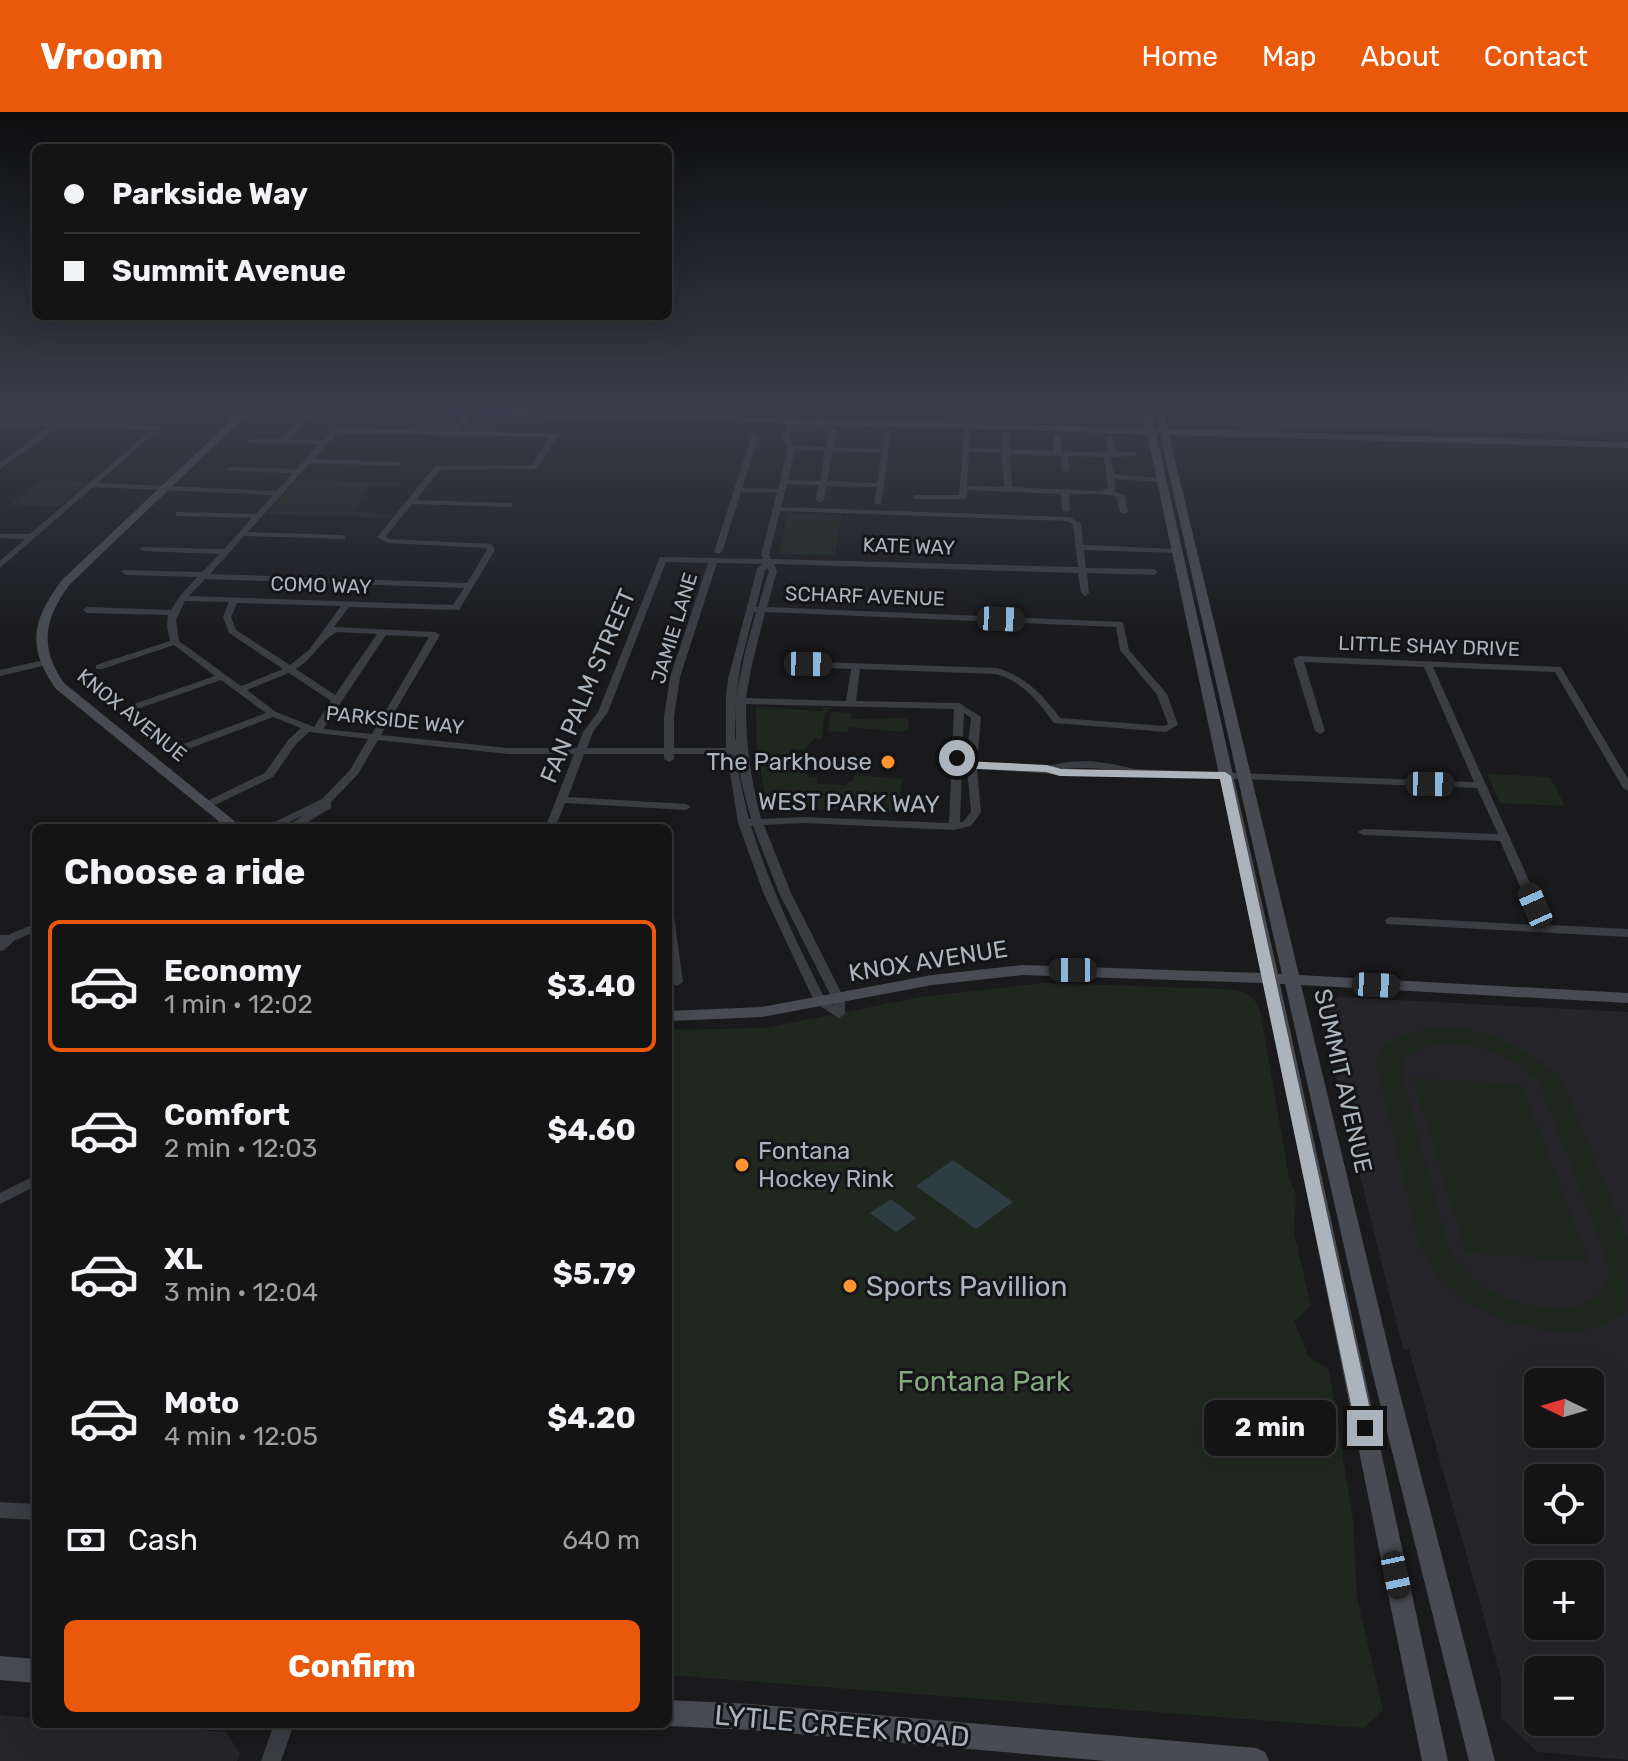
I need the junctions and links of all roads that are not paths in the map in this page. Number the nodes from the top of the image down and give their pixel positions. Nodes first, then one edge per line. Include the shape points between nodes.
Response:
1 (91, 487) joint
2 (285, 487) edge
3 (424, 487) edge
4 (738, 487) edge
5 (783, 487) joint
6 (822, 487) edge
7 (881, 487) edge
8 (1109, 487) edge
9 (1162, 487) edge
10 (1172, 487) edge
11 (966, 488) joint
12 (164, 489) junction
13 (1008, 489) joint
14 (737, 490) junction
15 (1065, 491) junction
16 (1109, 492) junction
17 (279, 493) junction
18 (917, 497) dead end
19 (820, 500) dead end
20 (412, 502) junction
21 (878, 503) dead end
22 (509, 505) dead end
23 (778, 509) junction
24 (1066, 510) dead end
25 (1124, 512) dead end
26 (179, 514) dead end
27 (258, 516) junction
28 (242, 534) junction
29 (0, 536) edge
30 (33, 537) junction
31 (342, 537) dead end
32 (1080, 547) junction
33 (144, 549) dead end
34 (1177, 551) junction
35 (226, 552) junction
36 (716, 556) junction
37 (663, 559) joint
38 (769, 562) junction
39 (0, 565) edge
40 (1083, 570) junction
41 (126, 572) dead end
42 (1154, 572) dead end
43 (205, 575) junction
44 (470, 586) junction
45 (1085, 593) dead end
46 (184, 598) junction
47 (234, 600) junction
48 (347, 604) junction
49 (87, 610) dead end
50 (757, 610) junction
51 (174, 613) junction
52 (384, 631) junction
53 (324, 635) junction
54 (175, 642) junction
55 (44, 663) junction
56 (1427, 663) junction
57 (789, 664) dead end
58 (856, 666) junction
59 (99, 667) dead end
60 (288, 670) junction
61 (0, 673) edge
62 (221, 677) junction
63 (239, 690) junction
64 (336, 700) junction
65 (736, 701) junction
66 (851, 703) junction
67 (137, 706) dead end
68 (959, 706) junction
69 (273, 714) junction
70 (311, 729) junction
71 (1320, 731) dead end
72 (375, 738) junction
73 (182, 748) dead end
74 (579, 753) junction
75 (743, 754) junction
76 (730, 755) junction
77 (669, 756) junction
78 (957, 764) junction
79 (971, 765) junction
80 (1225, 776) junction
81 (1245, 776) junction
82 (1481, 785) junction
83 (1628, 788) edge
84 (561, 800) junction
85 (326, 801) junction
86 (207, 805) junction
87 (686, 807) dead end
88 (750, 823) junction
89 (231, 824) edge
90 (276, 824) edge
91 (297, 824) edge
92 (552, 824) edge
93 (954, 827) junction
94 (1363, 832) dead end
95 (1505, 838) junction
96 (1391, 921) dead end
97 (32, 929) edge
98 (1545, 929) junction
99 (1628, 933) edge
100 (3, 941) edge
101 (672, 945) edge
102 (1270, 979) junction
103 (1293, 980) junction
104 (677, 982) dead end
105 (1628, 998) edge
106 (839, 1000) junction
107 (821, 1003) junction
108 (672, 1016) edge
109 (32, 1182) edge
110 (0, 1199) edge
111 (0, 1510) edge
112 (32, 1512) edge
113 (0, 1668) edge
114 (32, 1671) edge
115 (672, 1713) edge
116 (283, 1728) edge
117 (271, 1761) edge
118 (1256, 1761) edge
119 (1435, 1761) edge
120 (1482, 1761) edge

1 - 12 street
1 - 30 street
2 - 17 street
3 - 20 street
4 - 14 street, JAMIE LANE
5 - 14 street
5 - 23 street
6 - 19 street
7 - 21 street
8 - 16 street
9 - 34 main road, SUMMIT AVENUE
10 - 81 main road, SUMMIT AVENUE
11 - 13 street
11 - 18 street via 958,499
12 - 17 street
12 - 55 main road, KNOX AVENUE via 51,601 40,629
13 - 15 street
14 - 36 street, JAMIE LANE
15 - 16 street
15 - 24 street
16 - 25 street via 1121,496
17 - 27 street
20 - 22 street
20 - 44 street via 382,540 489,546
23 - 32 street via 1070,519 1077,524
23 - 38 street via 765,555
26 - 27 street
27 - 28 street
28 - 31 street
28 - 35 street
29 - 30 street
30 - 39 street
32 - 34 street
32 - 40 street
33 - 35 street
34 - 80 main road, SUMMIT AVENUE
35 - 43 street
36 - 37 street, KATE WAY
36 - 38 street, KATE WAY
36 - 77 street, JAMIE LANE via 675,677
37 - 74 street, FAN PALM STREET via 603,712
38 - 40 street, KATE WAY
38 - 50 street via 773,571
40 - 42 street, KATE WAY
40 - 45 street
41 - 43 street
43 - 44 street
43 - 46 street
44 - 48 street, COMO WAY via 456,608
46 - 47 street, COMO WAY
46 - 51 street
47 - 48 street, COMO WAY
47 - 60 street via 227,617 232,631
48 - 53 street
49 - 51 street
50 - 58 street, SCHARF AVENUE via 1120,624 1125,650 1162,694 1173,725 1166,729 1057,721 1040,697 997,671
50 - 65 street
51 - 54 street
52 - 53 street via 336,629
52 - 64 street
52 - 72 street via 435,635
53 - 60 street
54 - 59 street
54 - 62 street, PARKSIDE WAY
55 - 61 street
55 - 86 main road, KNOX AVENUE via 60,686
56 - 71 street, LITTLE SHAY DRIVE via 1298,659
56 - 82 street
56 - 83 street, LITTLE SHAY DRIVE via 1558,669
57 - 58 street
58 - 66 street
60 - 63 street
60 - 64 street
62 - 63 street, PARKSIDE WAY
62 - 67 street
63 - 69 street, PARKSIDE WAY
64 - 70 street
65 - 66 street
65 - 75 street
65 - 76 street
66 - 68 street
68 - 78 street
68 - 79 street via 976,717
69 - 70 street, PARKSIDE WAY
69 - 73 street
70 - 72 street, PARKSIDE WAY
70 - 86 street via 292,742 269,775
72 - 74 street, PARKSIDE WAY
72 - 85 street via 354,772
74 - 77 street, PARKSIDE WAY via 602,758
74 - 84 street, FAN PALM STREET
75 - 76 street, PARKSIDE WAY
75 - 88 street
76 - 77 street, PARKSIDE WAY
76 - 88 street
78 - 79 street
78 - 93 street
79 - 80 street via 1060,773
79 - 93 street via 976,812 967,824
80 - 81 street
80 - 102 main road, SUMMIT AVENUE
81 - 82 street via 1264,782
81 - 103 main road, SUMMIT AVENUE
82 - 95 street
84 - 87 street
84 - 92 street, FAN PALM STREET
85 - 90 street
85 - 91 street via 327,806
86 - 89 main road, KNOX AVENUE
88 - 93 street, WEST PARK WAY via 804,820
88 - 106 street
88 - 107 street via 759,870
94 - 95 street
95 - 98 street
96 - 98 street
97 - 100 street
98 - 99 street
101 - 104 street
102 - 103 main road, KNOX AVENUE
102 - 106 main road, KNOX AVENUE via 1022,970 932,980
102 - 119 main road, SUMMIT AVENUE
103 - 105 main road, KNOX AVENUE
103 - 120 main road, SUMMIT AVENUE via 1383,1371
106 - 107 main road, KNOX AVENUE
107 - 108 main road, KNOX AVENUE
109 - 110 street
111 - 112 street
113 - 114 main road
115 - 118 main road, LYTLE CREEK ROAD
116 - 117 street

